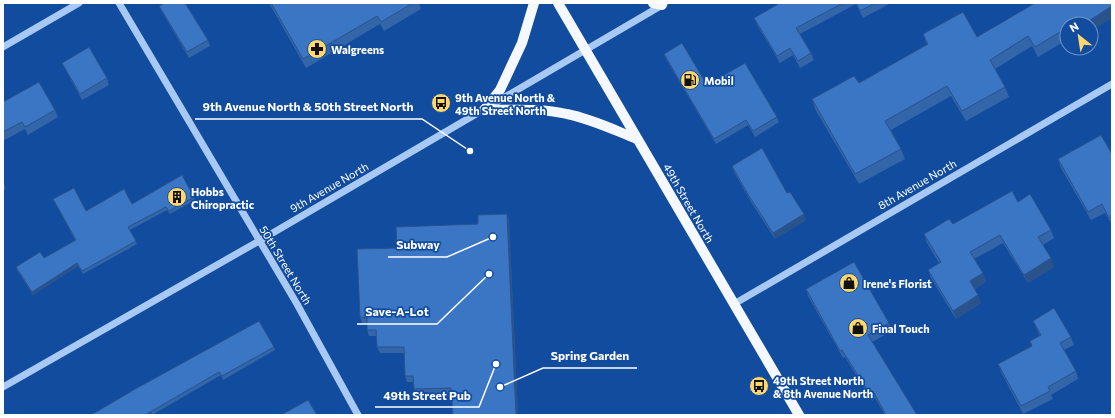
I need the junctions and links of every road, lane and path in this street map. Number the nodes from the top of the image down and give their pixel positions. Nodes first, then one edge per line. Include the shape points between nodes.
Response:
1 (79, 3) edge
2 (119, 3) edge
3 (534, 3) edge
4 (558, 3) edge
5 (660, 4) edge
6 (3, 47) edge
7 (585, 50) junction
8 (1112, 84) edge
9 (484, 110) junction
10 (637, 139) junction
11 (259, 242) junction
12 (734, 304) junction
13 (3, 387) edge
14 (358, 415) edge
15 (799, 415) edge

1 - 6 street
2 - 11 street, 50th Street North
3 - 9 main road via 522,43 503,84
4 - 7 main road, 49th Street North
5 - 7 street, 9th Avenue North
7 - 9 street, 9th Avenue North
7 - 10 main road, 49th Street North
8 - 12 street, 8th Avenue North
9 - 10 main road via 566,113 591,120
9 - 11 street, 9th Avenue North
10 - 12 main road, 49th Street North
11 - 13 street, 9th Avenue North
11 - 14 street, 50th Street North via 297,304
12 - 15 main road, 49th Street North

